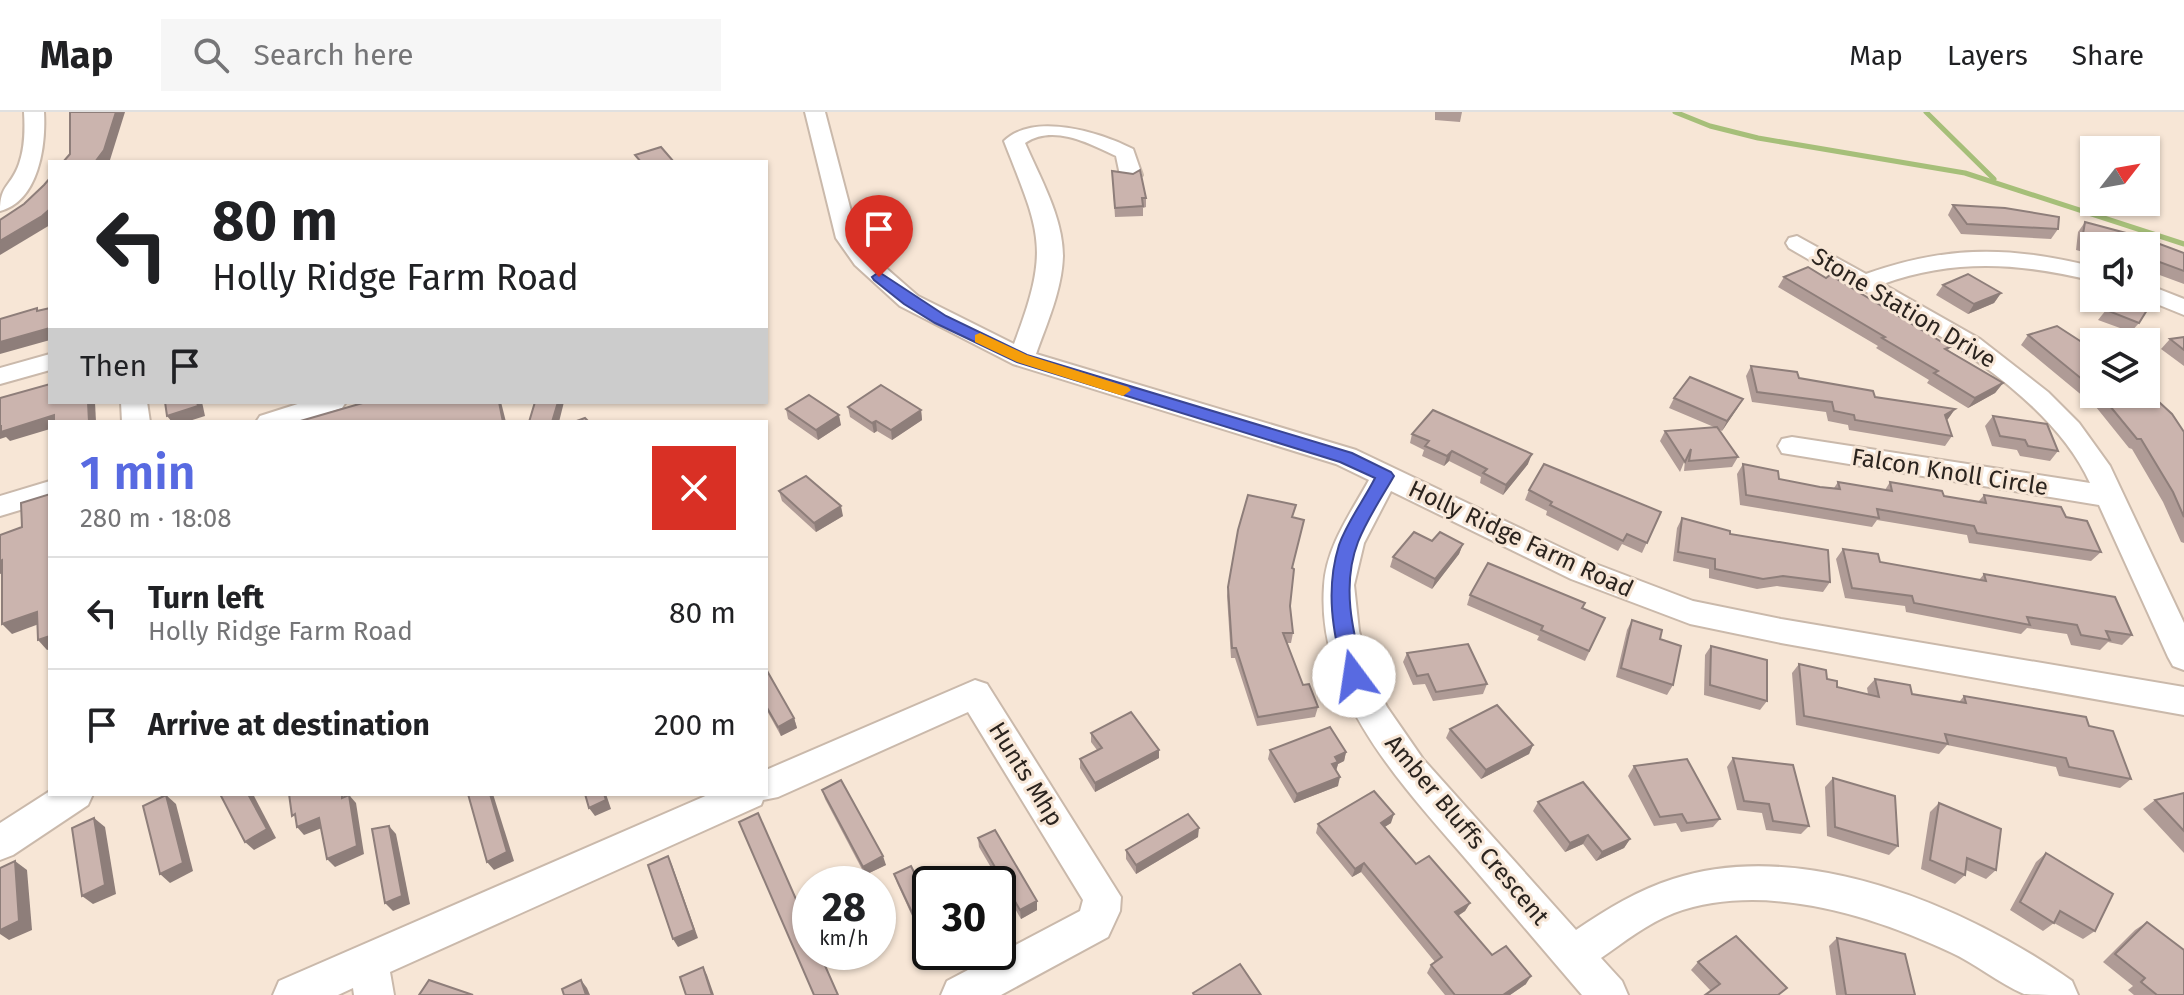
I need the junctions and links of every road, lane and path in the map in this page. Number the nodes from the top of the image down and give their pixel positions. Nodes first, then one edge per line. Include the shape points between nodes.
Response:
1 (34, 112) edge
2 (815, 112) edge
3 (1131, 175) edge
4 (0, 204) edge
5 (1797, 243) dead end
6 (2080, 271) edge
7 (1865, 282) junction
8 (2160, 297) edge
9 (2184, 308) edge
10 (1022, 358) junction
11 (48, 363) edge
12 (0, 376) edge
13 (327, 404) edge
14 (276, 420) edge
15 (1792, 446) dead end
16 (1385, 476) junction
17 (48, 492) edge
18 (2108, 496) junction
19 (0, 506) edge
20 (2184, 657) edge
21 (2184, 701) edge
22 (768, 785) edge
23 (72, 796) edge
24 (744, 796) edge
25 (0, 843) edge
26 (1573, 955) junction
27 (371, 978) edge
28 (293, 995) edge
29 (961, 995) edge
30 (1608, 995) edge
31 (2058, 995) edge

1 - 4 street via 35,152 27,172
2 - 10 street, Holly Ridge Farm Road via 847,238 863,260 909,301
3 - 10 street via 1126,153 1089,137 1041,129 1023,132 1014,141 1038,200 1052,255
5 - 7 street, Stone Station Drive
6 - 7 street via 2030,259 1981,256 1945,258
7 - 18 street, Stone Station Drive via 1971,345 2039,398 2096,466
8 - 9 street
10 - 16 street, Holly Ridge Farm Road via 1346,457
11 - 12 street
13 - 14 street
15 - 18 street, Falcon Knoll Circle
16 - 21 street, Holly Ridge Farm Road via 1582,571 1690,612
16 - 26 street, Amber Bluffs Crescent via 1349,543 1339,585 1354,676 1411,770
17 - 19 street
18 - 20 street, Stone Station Drive
22 - 29 street, Hunts Mhp via 975,694 1102,897 1094,924
23 - 25 street
24 - 27 street
26 - 30 street, Amber Bluffs Crescent
26 - 31 street via 1672,896 1725,887 1796,885 1863,899 1935,927 2007,960
27 - 28 street

